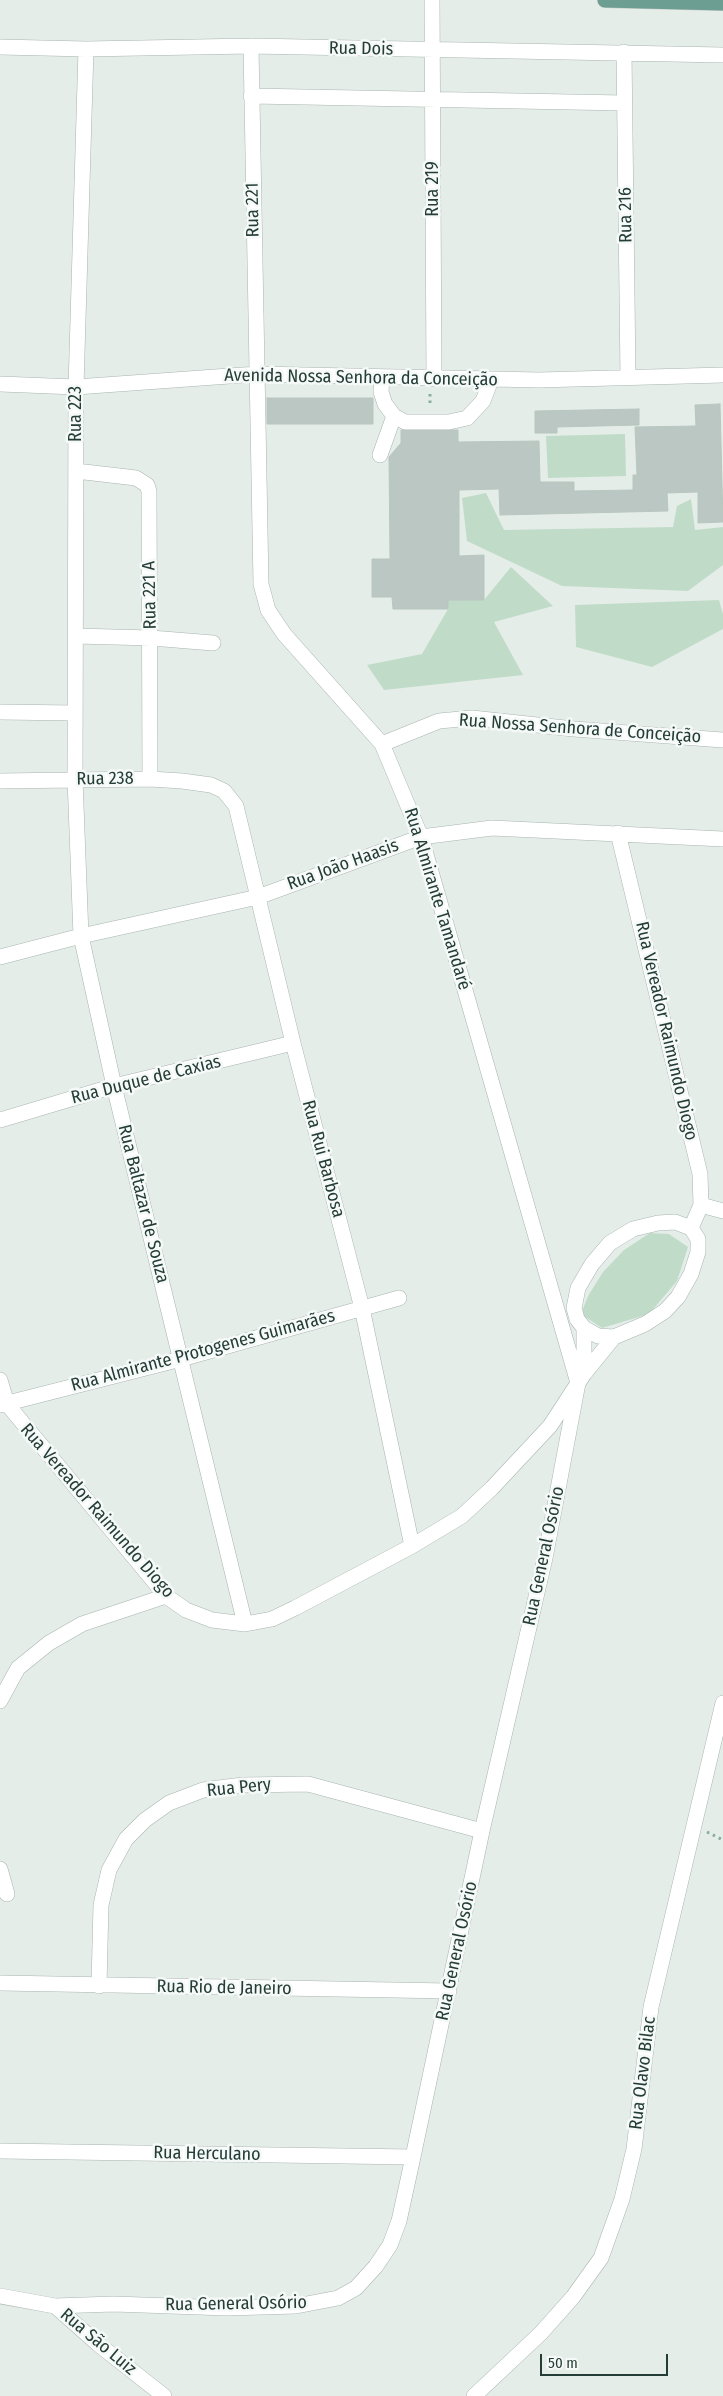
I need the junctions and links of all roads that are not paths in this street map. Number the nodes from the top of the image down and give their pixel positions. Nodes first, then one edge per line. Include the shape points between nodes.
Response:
1 (432, 0) edge
2 (605, 0) edge
3 (723, 3) edge
4 (250, 46) junction
5 (0, 47) edge
6 (86, 50) junction
7 (433, 51) junction
8 (624, 52) junction
9 (723, 55) edge
10 (250, 96) junction
11 (432, 99) junction
12 (624, 103) junction
13 (256, 374) junction
14 (723, 375) edge
15 (382, 377) junction
16 (628, 377) junction
17 (434, 379) junction
18 (491, 380) junction
19 (0, 384) edge
20 (76, 387) junction
21 (394, 416) junction
22 (380, 455) dead end
23 (76, 471) junction
24 (76, 636) junction
25 (151, 638) junction
26 (213, 643) dead end
27 (0, 712) edge
28 (75, 713) junction
29 (723, 740) edge
30 (382, 744) junction
31 (150, 778) junction
32 (75, 779) junction
33 (0, 781) edge
34 (211, 785) joint
35 (618, 833) junction
36 (421, 837) junction
37 (723, 839) edge
38 (258, 897) junction
39 (81, 936) junction
40 (0, 957) edge
41 (293, 1043) junction
42 (114, 1086) junction
43 (0, 1120) edge
44 (701, 1205) junction
45 (723, 1211) edge
46 (691, 1228) junction
47 (540, 1253) joint
48 (399, 1298) dead end
49 (362, 1308) junction
50 (584, 1328) junction
51 (614, 1337) junction
52 (181, 1359) junction
53 (581, 1379) junction
54 (0, 1380) edge
55 (3, 1405) edge
56 (412, 1546) junction
57 (166, 1596) junction
58 (245, 1624) junction
59 (0, 1701) edge
60 (723, 1703) edge
61 (482, 1831) junction
62 (0, 1870) edge
63 (7, 1894) dead end
64 (0, 1983) edge
65 (99, 1986) junction
66 (449, 1991) junction
67 (0, 2150) edge
68 (413, 2157) junction
69 (0, 2296) edge
70 (56, 2306) junction
71 (164, 2396) edge
72 (474, 2396) edge

1 - 7 street, Rua 219
2 - 3 main road
4 - 6 street, Rua Dois
4 - 7 street, Rua Dois
4 - 10 street, Rua 221
5 - 6 street, Rua Dois
6 - 20 street, Rua 223
7 - 8 street, Rua Dois
7 - 11 street, Rua 219
8 - 9 street, Rua Dois
8 - 12 street, Rua 216
10 - 11 street
10 - 13 street, Rua 221
11 - 12 street
11 - 17 street, Rua 219
12 - 16 street, Rua 216
13 - 15 street, Avenida Nossa Senhora da Conceição
13 - 20 street, Avenida Nossa Senhora da Conceição
13 - 30 street, Rua Almirante Tamandaré via 261,584 268,610 284,634
14 - 16 street, Avenida Nossa Senhora da Conceição
15 - 17 street, Avenida Nossa Senhora da Conceição
15 - 21 street via 381,392
16 - 18 street, Avenida Nossa Senhora da Conceição
17 - 18 street, Avenida Nossa Senhora da Conceição
18 - 21 street via 483,401 467,418 449,422 405,422
19 - 20 street, Avenida Nossa Senhora da Conceição
20 - 23 street, Rua 223
21 - 22 street
23 - 24 street, Rua 223
23 - 25 street, Rua 221 A via 136,478 147,485
24 - 25 street
24 - 28 street, Rua 223
25 - 26 street
25 - 31 street, Rua 221 A
27 - 28 street
28 - 32 street, Rua 223
29 - 30 street, Rua Nossa Senhora de Conceição via 472,718 439,721
30 - 36 street, Rua Almirante Tamandaré
31 - 32 street, Rua 238
31 - 34 street, Rua 238
32 - 33 street, Rua 238
32 - 39 street, Rua Baltazar de Souza
34 - 38 street, Rua Rui Barbosa via 224,791 236,806
35 - 36 street, Rua João Haasis via 492,828
35 - 37 street, Rua João Haasis
35 - 44 street, Rua Vereador Raimundo Diogo via 700,1174
36 - 38 street, Rua João Haasis
36 - 47 street, Rua Almirante Tamandaré
38 - 39 street, Rua João Haasis
38 - 41 street, Rua Rui Barbosa
39 - 40 street, Rua João Haasis
39 - 42 street, Rua Baltazar de Souza
41 - 42 street, Rua Duque de Caxias
41 - 49 street, Rua Rui Barbosa
42 - 43 street, Rua Duque de Caxias
42 - 52 street, Rua Baltazar de Souza
44 - 45 street
44 - 46 street, Rua Vereador Raimundo Diogo
46 - 50 street via 675,1222 658,1223 633,1229 610,1243 578,1288 574,1308
46 - 51 street, Rua Vereador Raimundo Diogo via 698,1239 698,1252 678,1297 666,1311
47 - 53 street, Rua General Osório
48 - 49 street, Rua Almirante Protogenes Guimarães
49 - 52 street, Rua Almirante Protogenes Guimarães
49 - 56 street, Rua Rui Barbosa
50 - 51 street via 598,1336
50 - 53 street
51 - 53 street, Rua Vereador Raimundo Diogo
52 - 55 street, Rua Almirante Protogenes Guimarães
52 - 58 street, Rua Baltazar de Souza
53 - 56 street, Rua Vereador Raimundo Diogo via 550,1426 492,1488 462,1516
53 - 61 street, Rua General Osório via 545,1558
54 - 55 street, Rua Vereador Raimundo Diogo
55 - 57 street, Rua Vereador Raimundo Diogo
56 - 58 street, Rua Vereador Raimundo Diogo via 296,1608 272,1619
57 - 58 street, Rua Vereador Raimundo Diogo via 186,1610 212,1620
57 - 59 street via 82,1624 49,1643 18,1668
60 - 72 street, Rua Olavo Bilac via 651,2007 634,2150 622,2199 601,2258 573,2298
61 - 65 street, Rua Pery via 308,1784 243,1785 203,1790 169,1803 126,1839 109,1870 101,1906
61 - 66 street, Rua General Osório
62 - 63 street
64 - 65 street, Rua Rio de Janeiro
65 - 66 street, Rua Rio de Janeiro
66 - 68 street, Rua General Osório
67 - 68 street, Rua Herculano
68 - 70 street, Rua General Osório via 390,2245 356,2288 338,2298 296,2306 237,2308 114,2304
69 - 70 street, Rua General Osório
70 - 71 street, Rua São Luiz

